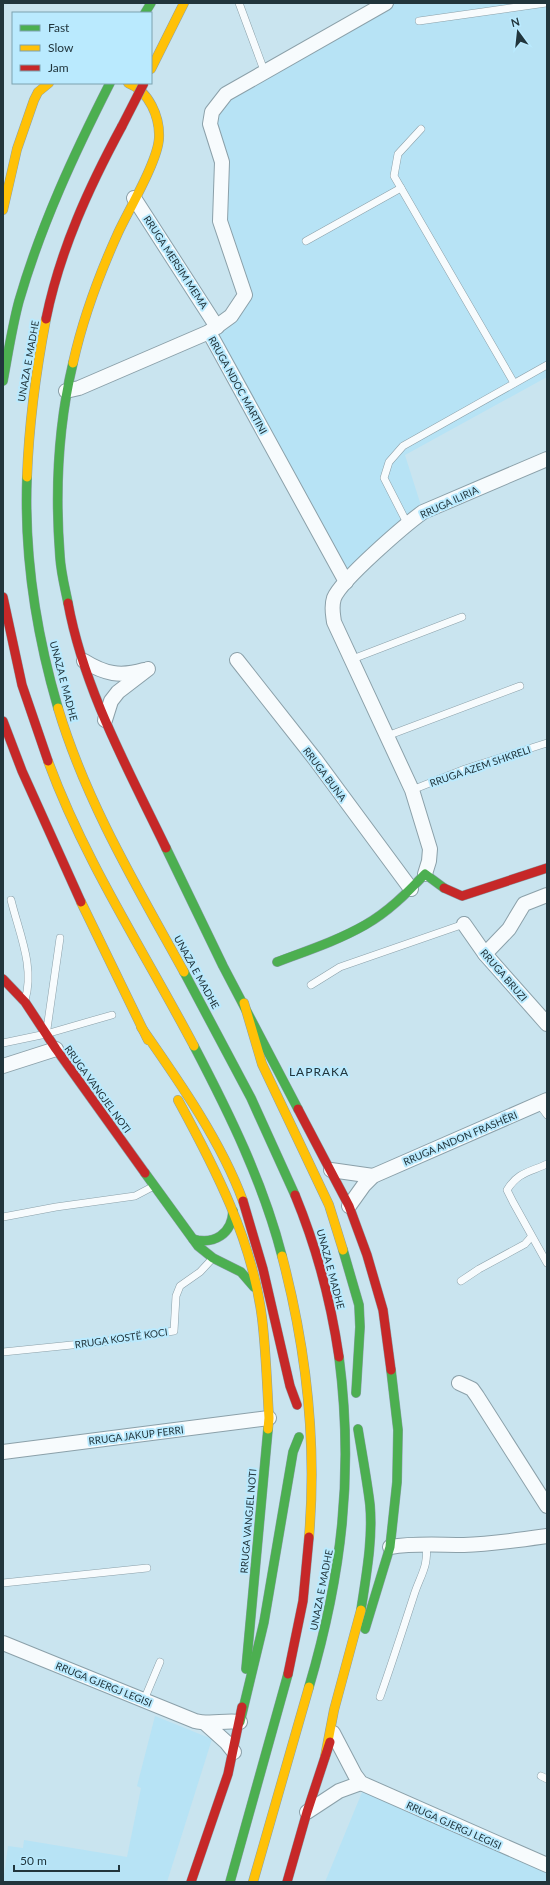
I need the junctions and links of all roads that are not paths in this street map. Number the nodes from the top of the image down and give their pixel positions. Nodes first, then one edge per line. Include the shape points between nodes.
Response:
1 (151, 3) edge
2 (184, 3) edge
3 (239, 3) edge
4 (546, 3) edge
5 (386, 4) edge
6 (146, 12) edge
7 (419, 21) dead end
8 (152, 67) edge
9 (265, 73) junction
10 (48, 84) edge
11 (110, 84) edge
12 (130, 84) edge
13 (143, 84) edge
14 (421, 129) dead end
15 (401, 188) junction
16 (134, 198) junction
17 (3, 210) edge
18 (306, 241) dead end
19 (213, 329) junction
20 (547, 365) edge
21 (3, 381) edge
22 (514, 383) junction
23 (66, 391) junction
24 (547, 459) edge
25 (407, 523) junction
26 (346, 582) junction
27 (3, 597) edge
28 (462, 617) dead end
29 (237, 660) dead end
30 (350, 660) junction
31 (84, 661) junction
32 (520, 686) dead end
33 (105, 720) junction
34 (3, 721) edge
35 (387, 736) junction
36 (547, 743) edge
37 (412, 790) junction
38 (547, 868) edge
39 (425, 874) junction
40 (412, 889) junction
41 (547, 894) edge
42 (10, 900) dead end
43 (464, 924) joint
44 (60, 938) dead end
45 (485, 954) junction
46 (277, 962) dead end
47 (3, 979) edge
48 (311, 985) dead end
49 (25, 1002) junction
50 (244, 1003) junction
51 (112, 1015) dead end
52 (547, 1024) edge
53 (141, 1027) junction
54 (46, 1034) junction
55 (3, 1043) edge
56 (56, 1049) junction
57 (3, 1066) edge
58 (544, 1106) edge
59 (547, 1164) edge
60 (331, 1170) junction
61 (373, 1176) junction
62 (154, 1186) junction
63 (294, 1190) junction
64 (349, 1206) junction
65 (233, 1211) junction
66 (3, 1216) edge
67 (320, 1236) dead end
68 (277, 1237) junction
69 (531, 1237) junction
70 (196, 1243) junction
71 (212, 1258) junction
72 (547, 1263) edge
73 (461, 1281) dead end
74 (278, 1282) dead end
75 (257, 1292) junction
76 (284, 1319) dead end
77 (349, 1344) dead end
78 (3, 1352) edge
79 (459, 1383) dead end
80 (269, 1418) junction
81 (299, 1424) dead end
82 (300, 1437) junction
83 (3, 1452) edge
84 (298, 1475) dead end
85 (356, 1479) dead end
86 (547, 1506) edge
87 (353, 1510) dead end
88 (547, 1536) edge
89 (341, 1540) junction
90 (426, 1545) junction
91 (390, 1547) junction
92 (147, 1568) dead end
93 (3, 1583) edge
94 (294, 1589) dead end
95 (3, 1643) edge
96 (292, 1656) junction
97 (160, 1662) dead end
98 (380, 1697) dead end
99 (144, 1700) junction
100 (240, 1722) junction
101 (206, 1724) junction
102 (333, 1734) junction
103 (234, 1752) junction
104 (325, 1757) junction
105 (361, 1783) junction
106 (307, 1812) junction
107 (547, 1865) edge
108 (191, 1882) edge
109 (229, 1882) edge
110 (253, 1882) edge
111 (287, 1882) edge

1 - 6 main road
2 - 8 main road
3 - 9 lane
4 - 7 lane
5 - 9 street, RRUGA NDOC MARTINI
9 - 19 street, RRUGA NDOC MARTINI via 226,94 212,112 210,124 222,162 220,221 245,295 231,316
10 - 17 main road via 34,100 17,149
11 - 21 main road, UNAZA E MADHE via 74,154 43,226 21,293
12 - 16 main road via 149,100 158,120 154,158
13 - 63 main road, UNAZA E MADHE, bridge via 85,201 64,253 43,335 33,394 27,514 40,634 64,727 100,816 230,1056
14 - 15 lane via 398,154 394,176
15 - 18 lane
15 - 22 lane
16 - 19 street, RRUGA MERSIM MEMA
16 - 23 main road via 97,282 80,331
19 - 23 street via 79,388
19 - 26 street, RRUGA NDOC MARTINI
20 - 22 lane
22 - 25 lane via 403,446 389,462 384,478
23 - 31 main road via 57,483 60,558 70,620
24 - 25 street, RRUGA ILIRIA via 423,512
25 - 26 street, RRUGA ILIRIA
26 - 30 street via 335,597 332,610 334,622
27 - 68 main road, UNAZA E MADHE via 8,632 20,680 53,775 90,855 233,1121
28 - 30 lane
29 - 40 street, RRUGA BUNA
30 - 35 street
31 - 33 main road
31 - 33 street via 106,672 119,675 148,669 118,692 111,701
32 - 35 lane
33 - 50 main road via 223,966
34 - 53 main road via 22,771 87,916
35 - 37 street
36 - 37 lane, RRUGA AZEM SHKRELI via 465,769
37 - 39 street via 430,848
38 - 39 main road via 462,896 448,892 435,879
39 - 40 main road
40 - 46 main road via 381,914 355,930
41 - 45 street via 524,904 509,929
42 - 49 lane via 28,966 29,986
43 - 45 street, RRUGA BRUZI
43 - 48 lane via 340,967
44 - 54 lane
45 - 52 street, RRUGA BRUZI
47 - 49 main road, RRUGA VANGJEL NOTI
49 - 54 main road, RRUGA VANGJEL NOTI
50 - 60 main road
50 - 77 main road via 262,1064 329,1205 353,1280 359,1305 360,1327 356,1397
51 - 54 lane
53 - 65 main road, RRUGA VANGJEL NOTI via 205,1150
53 - 76 main road via 178,1079 233,1174 263,1269 290,1386 298,1408
54 - 55 lane
54 - 56 main road, RRUGA VANGJEL NOTI
56 - 57 street
56 - 62 main road, RRUGA VANGJEL NOTI
58 - 61 street, RRUGA ANDON FRASHËRI
59 - 69 lane via 520,1175 507,1190
60 - 61 street
60 - 64 main road
61 - 64 street, RRUGA ANDON FRASHËRI
62 - 66 lane via 135,1196
62 - 70 main road, RRUGA VANGJEL NOTI
63 - 67 main road via 306,1205
63 - 89 main road, UNAZA E MADHE via 308,1225 324,1281 340,1356 346,1446
64 - 91 main road via 383,1310 398,1430 397,1482
65 - 70 main road via 233,1222 221,1236
65 - 75 main road, RRUGA VANGJEL NOTI
68 - 74 main road
68 - 96 main road, UNAZA E MADHE via 291,1289 303,1354 312,1454 306,1577
69 - 72 lane
69 - 73 lane via 525,1244
70 - 71 main road, RRUGA VANGJEL NOTI
71 - 75 main road, RRUGA VANGJEL NOTI via 236,1266
71 - 78 lane, RRUGA KOSTË KOCI via 200,1272 180,1286 176,1296 174,1331 101,1342
75 - 80 main road, RRUGA VANGJEL NOTI via 262,1316
79 - 86 street via 475,1393
80 - 83 street, RRUGA JAKUP FERRI
80 - 100 main road, RRUGA VANGJEL NOTI
81 - 82 main road
82 - 84 main road
82 - 100 main road via 292,1458 261,1637
85 - 104 main road via 357,1425 370,1506 368,1569 359,1620 334,1710
87 - 89 main road
88 - 90 street via 499,1543
89 - 110 main road, UNAZA E MADHE via 334,1590 320,1650
90 - 91 street
90 - 98 lane via 428,1557 424,1571 418,1581 400,1643
91 - 102 main road
92 - 93 lane
94 - 96 main road via 290,1637
95 - 99 street, RRUGA GJERGJ LEGISI
96 - 109 main road, UNAZA E MADHE
97 - 99 lane
99 - 101 street, RRUGA GJERGJ LEGISI
100 - 101 street, RRUGA GJERGJ LEGISI
100 - 103 main road, RRUGA VANGJEL NOTI
101 - 103 street, RRUGA GJERGJ LEGISI
102 - 104 main road
102 - 105 street
103 - 108 main road, RRUGA VANGJEL NOTI
104 - 106 main road
105 - 106 street via 339,1791
105 - 107 street, RRUGA GJERGJ LEGISI
106 - 111 main road

